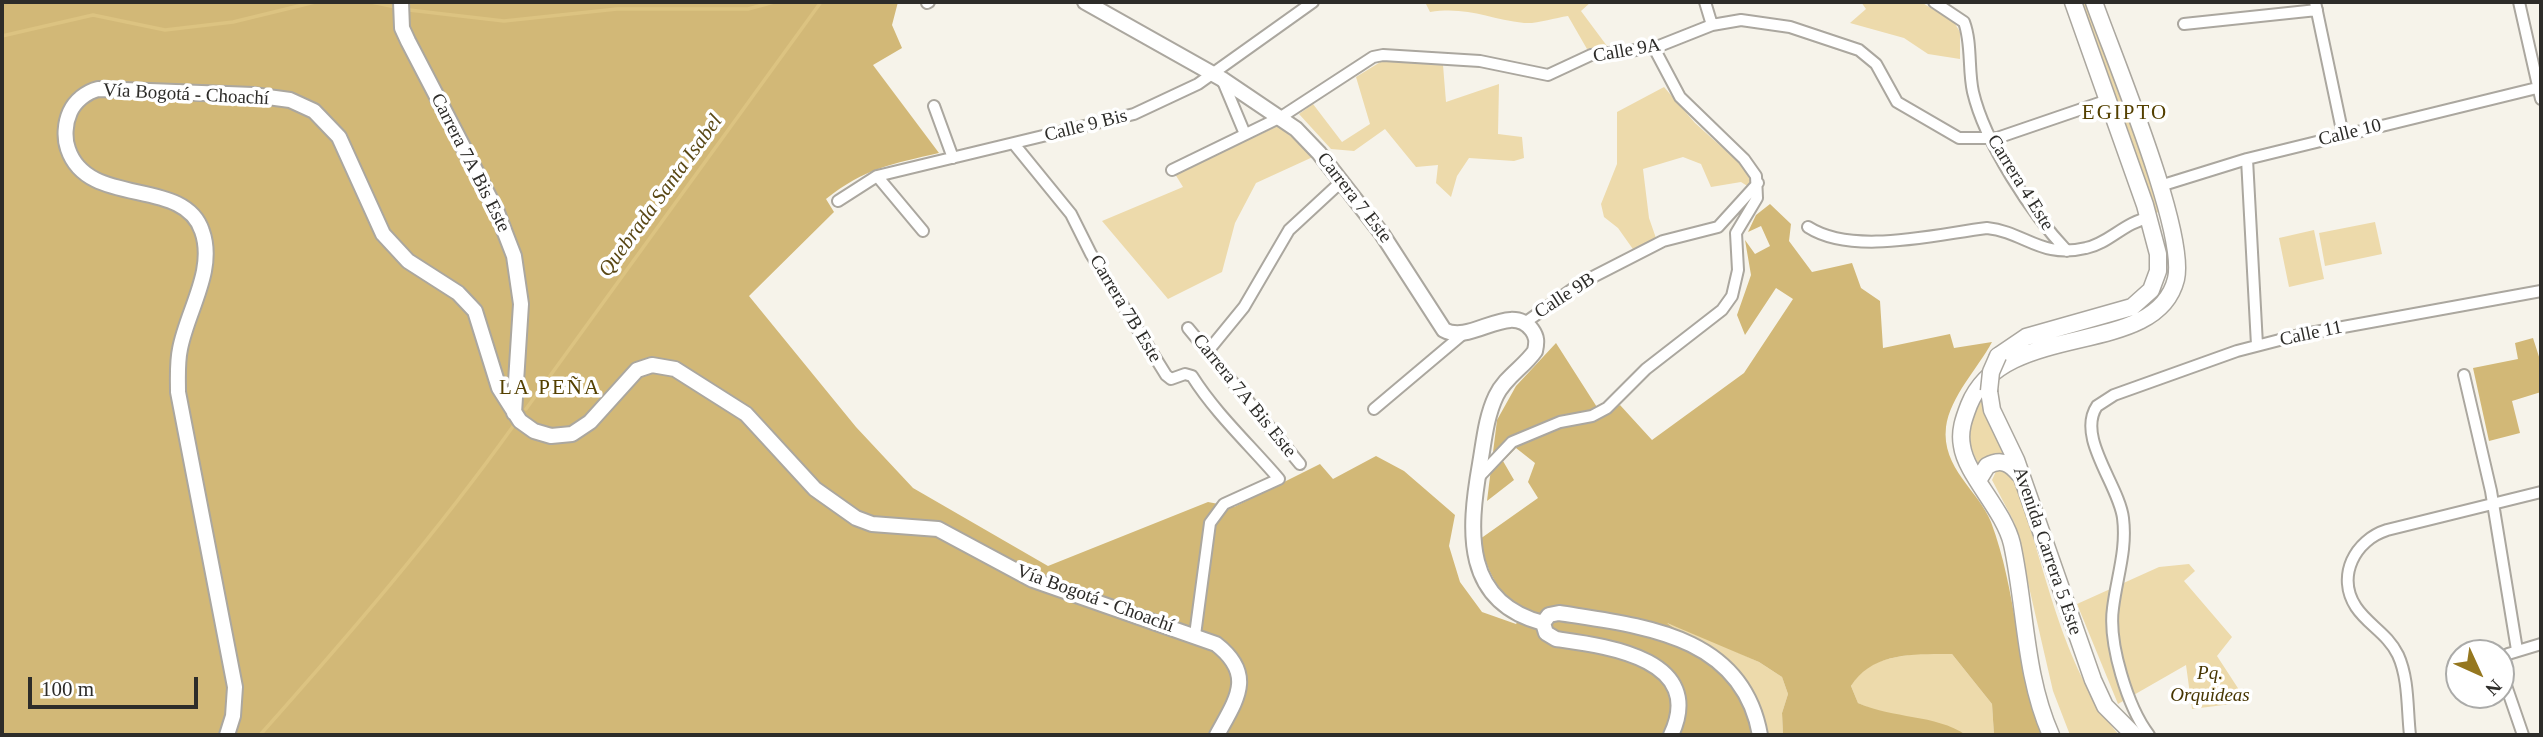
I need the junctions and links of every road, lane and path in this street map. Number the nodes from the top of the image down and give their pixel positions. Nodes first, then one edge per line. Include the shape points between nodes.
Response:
1 (401, 2) edge
2 (1085, 2) edge
3 (1313, 2) edge
4 (1706, 2) edge
5 (1934, 2) edge
6 (2073, 2) edge
7 (2094, 2) edge
8 (2519, 2) edge
9 (2316, 6) edge
10 (2184, 24) dead end
11 (1712, 25) junction
12 (1654, 48) junction
13 (1217, 76) junction
14 (2540, 91) edge
15 (2108, 100) junction
16 (934, 106) dead end
17 (1282, 117) junction
18 (1245, 134) junction
19 (2343, 135) junction
20 (1990, 139) junction
21 (1014, 144) junction
22 (953, 158) junction
23 (2246, 159) junction
24 (1172, 170) dead end
25 (877, 176) junction
26 (1342, 181) junction
27 (1758, 183) junction
28 (2160, 186) junction
29 (838, 201) dead end
30 (2150, 218) junction
31 (1808, 226) dead end
32 (923, 231) dead end
33 (2067, 251) junction
34 (2541, 291) edge
35 (1526, 322) junction
36 (1188, 328) dead end
37 (1463, 334) junction
38 (2257, 345) junction
39 (1208, 351) junction
40 (1998, 363) junction
41 (2464, 375) dead end
42 (1374, 409) dead end
43 (514, 413) junction
44 (1300, 464) dead end
45 (1477, 479) junction
46 (1979, 479) junction
47 (2023, 480) junction
48 (2541, 492) edge
49 (2492, 505) junction
50 (1543, 624) junction
51 (1195, 635) junction
52 (2541, 644) edge
53 (2517, 650) joint
54 (2515, 709) edge
55 (227, 735) edge
56 (1217, 735) edge
57 (1671, 735) edge
58 (1760, 735) edge
59 (2052, 735) edge
60 (2134, 735) edge
61 (2149, 735) edge
62 (2410, 735) edge
63 (2523, 735) edge

1 - 43 main road, Carrera 7A Bis Este via 402,28 498,212 514,256 521,304
2 - 13 main road, Carrera 7 Este
3 - 13 street, Calle 9 Bis
4 - 11 street
5 - 20 street, Carrera 4 Este via 1960,18 1967,30 1974,93
6 - 15 main road
7 - 28 main road
8 - 14 street
9 - 10 street
9 - 19 street
11 - 12 street, Calle 9A
11 - 20 street, Calle 9A via 1741,20 1774,23 1846,44 1876,64 1902,106 1951,135
12 - 17 street, Calle 9A via 1591,55 1543,76 1480,61 1383,55 1363,63
12 - 27 street via 1680,97 1744,159
13 - 17 main road, Carrera 7 Este
13 - 18 street
13 - 21 street, Calle 9 Bis via 1134,114
14 - 19 street, Calle 10
15 - 20 street, Calle 9A
15 - 30 main road
16 - 22 street
17 - 18 street, Calle 9A
17 - 26 main road, Carrera 7 Este
18 - 24 street, Calle 9A
19 - 23 street, Calle 10
20 - 33 street, Carrera 4 Este
21 - 22 street, Calle 9 Bis
21 - 51 street, Carrera 7B Este via 1071,214 1164,373 1171,379 1192,376 1208,401 1279,479 1224,504 1210,523
22 - 25 street, Calle 9 Bis
23 - 28 street, Calle 10
23 - 38 street
25 - 29 street, Calle 9 Bis
25 - 32 street
26 - 37 main road, Carrera 7 Este via 1389,244 1438,324 1451,334
26 - 39 street via 1289,230 1250,299
27 - 35 street, Calle 9B via 1711,231 1663,241 1581,283
27 - 45 street via 1755,203 1736,233 1737,279 1727,303 1600,412 1560,422 1513,442
28 - 40 main road via 2177,261 2167,298 2148,317 2132,324
30 - 33 street via 2095,246
30 - 40 main road via 2158,254 2151,290 2132,307 2026,337
31 - 33 street via 1830,238 1850,240 1987,228 2043,249
34 - 38 street, Calle 11
35 - 37 main road, Calle 9B via 1516,319
35 - 45 main road via 1535,333 1536,345 1496,396
36 - 39 street, Carrera 7A Bis Este
37 - 42 street, Calle 9B
38 - 61 street, Calle 11 via 2114,395 2094,411 2090,431 2124,523 2124,558 2112,608 2114,638 2130,702
39 - 44 street, Carrera 7A Bis Este
40 - 46 main road via 1974,394 1962,424 1962,449
40 - 47 main road, Avenida Carrera 5 Este, bridge via 1991,372 1992,410
41 - 49 street
43 - 51 main road, Vía Bogotá - Choachí via 534,431 565,436 590,422 637,369 659,365 675,369 746,414 815,489 856,518 872,524 938,529 1033,580
43 - 55 main road, Vía Bogotá - Choachí via 494,376 475,311 458,293 408,261 383,234 339,137 314,111 290,100 253,95 120,88 91,91 74,105 66,141 83,171 104,184 177,204 203,231 206,262 180,349 178,392 235,687
45 - 50 main road via 1473,544 1482,577 1509,610
46 - 47 main road via 1987,466 1999,462 2010,464
46 - 59 main road via 2011,542 2031,675
47 - 60 main road, Avenida Carrera 5 Este via 2093,680 2105,706
48 - 49 street
49 - 53 street
49 - 62 street via 2379,532 2356,551 2349,576 2352,600 2389,639 2399,658
50 - 57 main road via 1546,633 1556,639 1623,650 1660,670 1675,688 1676,722
50 - 58 main road via 1549,615 1559,613 1658,629 1687,641 1711,656 1743,689 1752,703
51 - 56 main road, Vía Bogotá - Choachí via 1225,651 1239,675 1239,692
52 - 53 street
54 - 63 street

